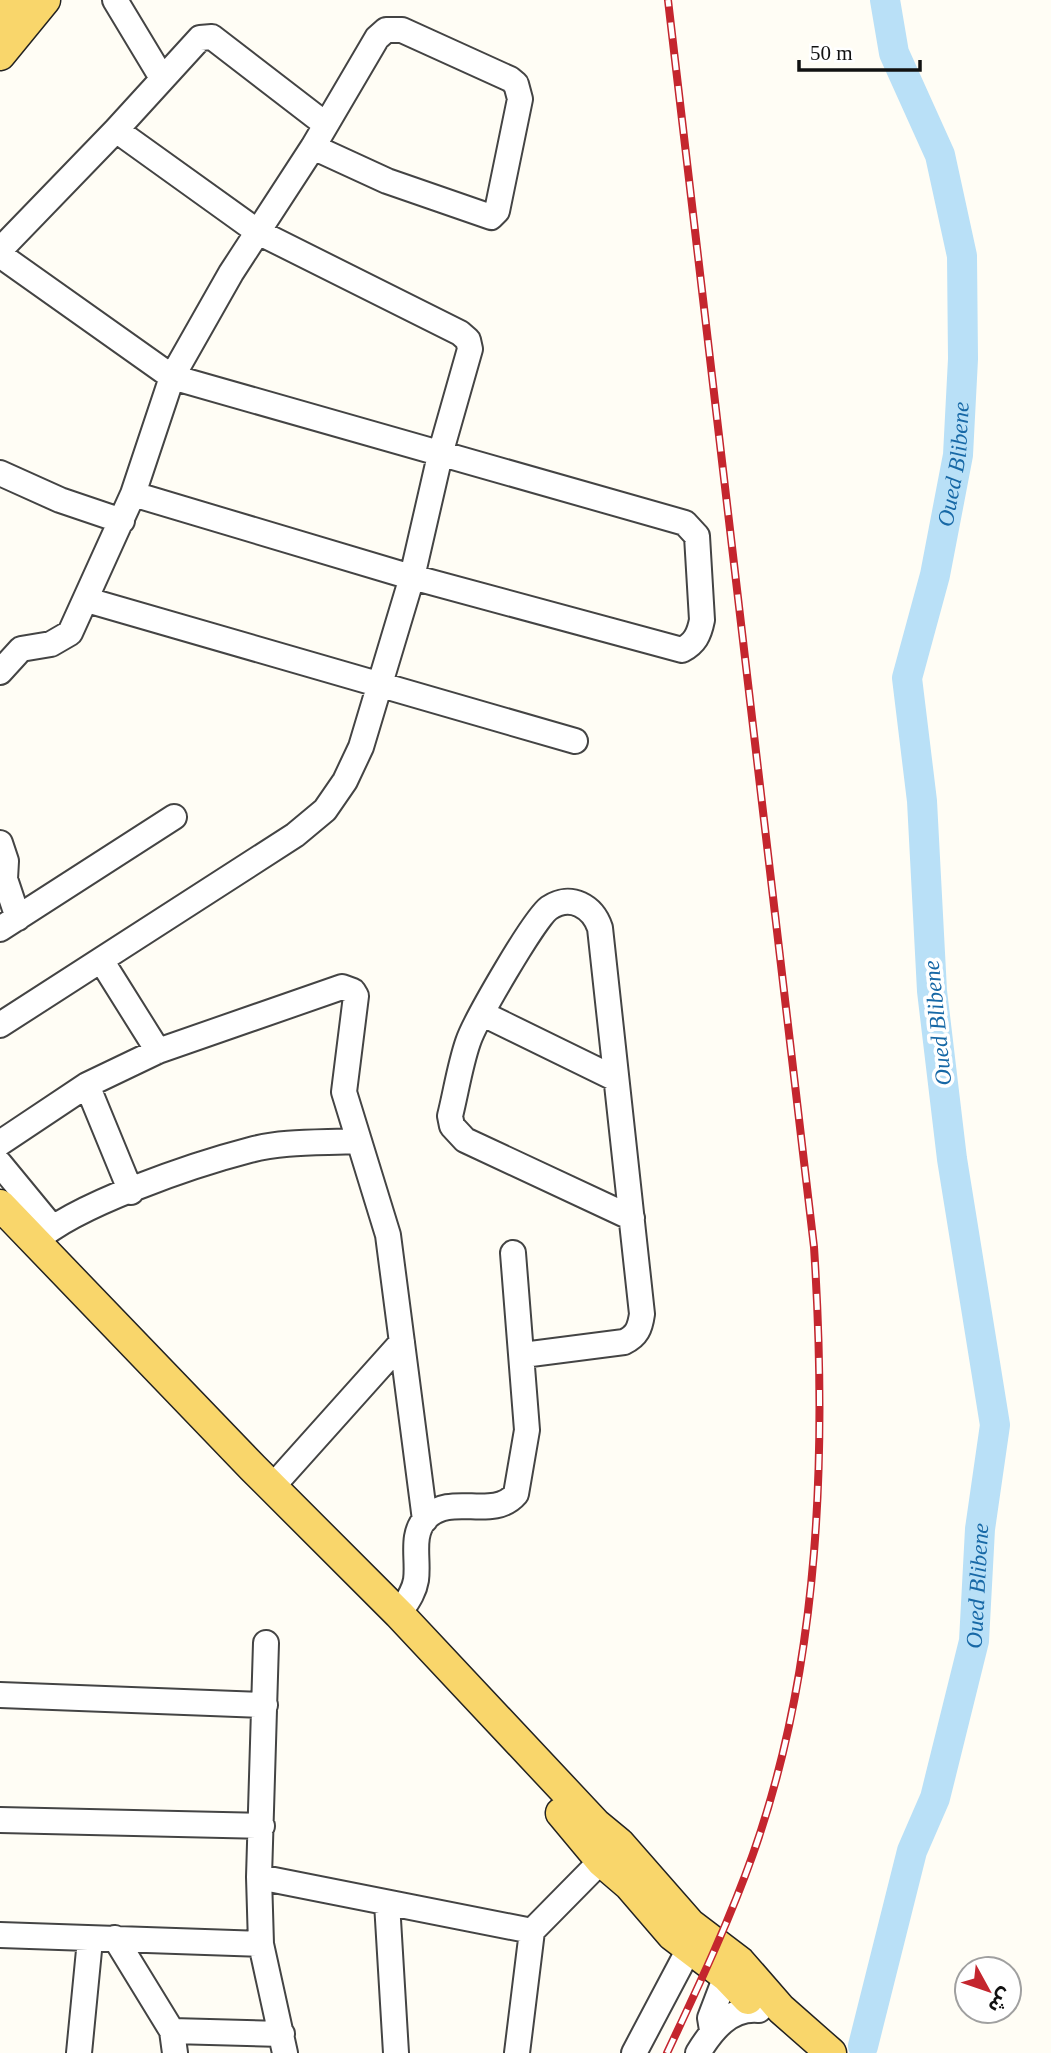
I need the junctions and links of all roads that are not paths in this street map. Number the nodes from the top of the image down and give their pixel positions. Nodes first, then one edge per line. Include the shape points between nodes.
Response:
1 (13, 0) edge
2 (45, 0) edge
3 (115, 0) edge
4 (0, 16) edge
5 (0, 55) edge
6 (162, 78) junction
7 (325, 124) junction
8 (116, 131) junction
9 (313, 147) junction
10 (258, 232) junction
11 (0, 252) edge
12 (172, 377) junction
13 (441, 451) junction
14 (0, 473) edge
15 (133, 494) junction
16 (122, 521) junction
17 (412, 577) junction
18 (87, 600) junction
19 (11, 644) edge
20 (0, 672) edge
21 (380, 687) junction
22 (575, 741) dead end
23 (174, 817) dead end
24 (0, 843) edge
25 (9, 923) edge
26 (101, 960) junction
27 (483, 1014) junction
28 (0, 1025) edge
29 (158, 1051) junction
30 (617, 1079) junction
31 (86, 1084) junction
32 (357, 1141) junction
33 (0, 1143) edge
34 (0, 1164) edge
35 (131, 1192) junction
36 (0, 1205) edge
37 (632, 1218) junction
38 (0, 1231) edge
39 (43, 1234) junction
40 (513, 1253) dead end
41 (402, 1342) junction
42 (523, 1355) junction
43 (268, 1493) junction
44 (425, 1520) junction
45 (399, 1614) junction
46 (266, 1643) dead end
47 (0, 1695) edge
48 (265, 1705) junction
49 (0, 1820) edge
50 (262, 1826) junction
51 (608, 1853) junction
52 (259, 1877) junction
53 (387, 1903) junction
54 (533, 1931) junction
55 (0, 1935) edge
56 (115, 1938) junction
57 (90, 1940) junction
58 (261, 1944) junction
59 (689, 1949) junction
60 (726, 1976) junction
61 (759, 2010) junction
62 (712, 2030) junction
63 (174, 2042) edge
64 (284, 2043) edge
65 (79, 2053) edge
66 (396, 2053) edge
67 (517, 2053) edge
68 (634, 2053) edge
69 (698, 2053) edge
70 (803, 2053) edge
71 (831, 2053) edge

1 - 4 main road
2 - 5 main road
3 - 6 street
6 - 7 street via 200,38 212,37
6 - 8 street
7 - 9 street
7 - 9 street via 386,30 402,30 510,79 520,99 497,212 491,217 387,181
8 - 10 street
8 - 11 street
9 - 10 street
10 - 12 street
10 - 13 street via 468,340 470,349
11 - 12 street
12 - 13 street
12 - 15 street
13 - 17 street
13 - 17 street via 693,528 700,633 682,650
14 - 16 street
15 - 16 street
15 - 17 street
16 - 18 street
17 - 21 street
18 - 19 street via 61,640
18 - 21 street
19 - 20 street
21 - 22 street
21 - 26 street via 361,747 325,810 295,835
23 - 25 street
24 - 25 street via 6,861
26 - 28 street
26 - 29 street
27 - 30 street
27 - 30 street via 534,926 550,908 574,903 586,906 596,914 600,928
27 - 37 street via 468,1041 450,1116 457,1135
29 - 31 street
29 - 32 street via 348,987 356,996 344,1092
30 - 37 street
31 - 33 street
31 - 35 street
32 - 35 street via 251,1149
32 - 41 street via 387,1235
34 - 39 street
35 - 39 street
36 - 39 main road
37 - 42 street via 642,1314 633,1338
38 - 43 main road
39 - 43 main road
40 - 42 street
41 - 43 street
41 - 44 street
42 - 44 street via 527,1430 516,1494 500,1506 442,1507
43 - 45 main road
43 - 51 main road via 582,1836
44 - 45 street via 416,1542 412,1595
45 - 51 main road via 596,1824
46 - 48 street
47 - 48 street
48 - 50 street
49 - 50 street
50 - 52 street
51 - 54 street
51 - 59 main road via 629,1885
51 - 71 main road via 740,1962 781,2009
52 - 53 street
52 - 58 street
53 - 54 street
53 - 66 street
54 - 67 street
55 - 57 street
56 - 57 street
56 - 58 street
56 - 63 street
57 - 65 street
58 - 64 street
59 - 60 main road
59 - 68 street
60 - 61 main road
60 - 62 street via 710,2018
61 - 62 street via 737,2012
61 - 70 main road
62 - 69 street
63 - 64 street

